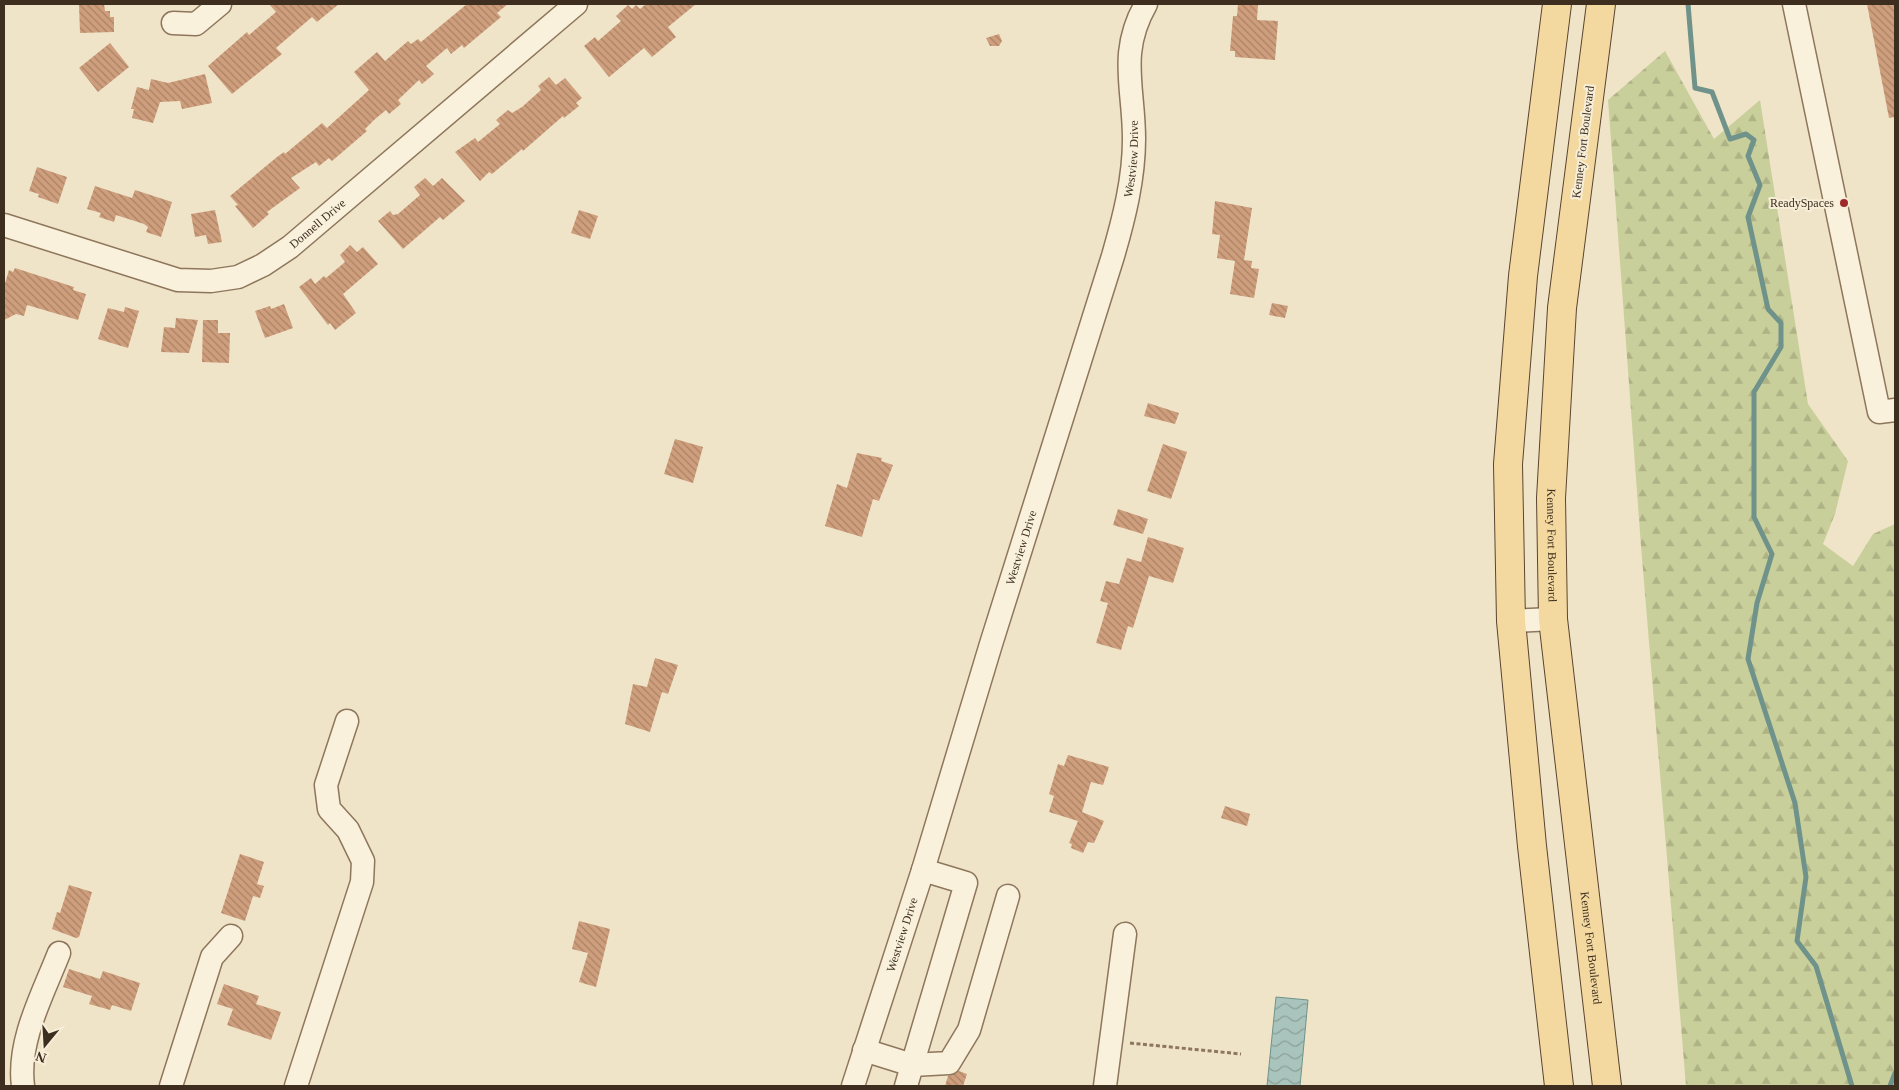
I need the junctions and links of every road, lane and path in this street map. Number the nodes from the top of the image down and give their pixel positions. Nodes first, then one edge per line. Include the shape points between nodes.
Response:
1 (220, 4) edge
2 (576, 4) edge
3 (1146, 4) edge
4 (1557, 4) edge
5 (1601, 4) edge
6 (1794, 4) edge
7 (173, 23) dead end
8 (4, 225) edge
9 (1895, 410) edge
10 (1552, 618) junction
11 (1511, 621) junction
12 (347, 721) dead end
13 (924, 870) junction
14 (1008, 896) dead end
15 (1125, 934) dead end
16 (231, 936) dead end
17 (59, 952) dead end
18 (1121, 1042) dead end
19 (864, 1050) junction
20 (1241, 1054) dead end
21 (912, 1065) junction
22 (23, 1086) edge
23 (170, 1086) edge
24 (296, 1086) edge
25 (853, 1086) edge
26 (906, 1086) edge
27 (1105, 1086) edge
28 (1559, 1086) edge
29 (1607, 1086) edge

1 - 7 street via 196,24
2 - 8 street, Donnell Drive via 290,247 238,277 211,281 178,280
3 - 13 street, Westview Drive via 1129,49 1134,138 1126,210 990,644
4 - 11 main road via 1523,276 1508,464
5 - 10 main road, Kenney Fort Boulevard via 1562,308 1551,498
6 - 9 street via 1879,412
10 - 11 street
10 - 29 main road, Kenney Fort Boulevard
11 - 28 main road
12 - 24 street via 326,785 329,809 348,830 363,861 362,882
13 - 19 street, Westview Drive
13 - 21 street via 966,883
14 - 21 street via 969,1030 949,1063
15 - 27 street
16 - 23 street via 212,957
17 - 22 street via 29,1029 21,1068
18 - 20 path
19 - 21 street
19 - 25 street, Westview Drive
21 - 26 street

